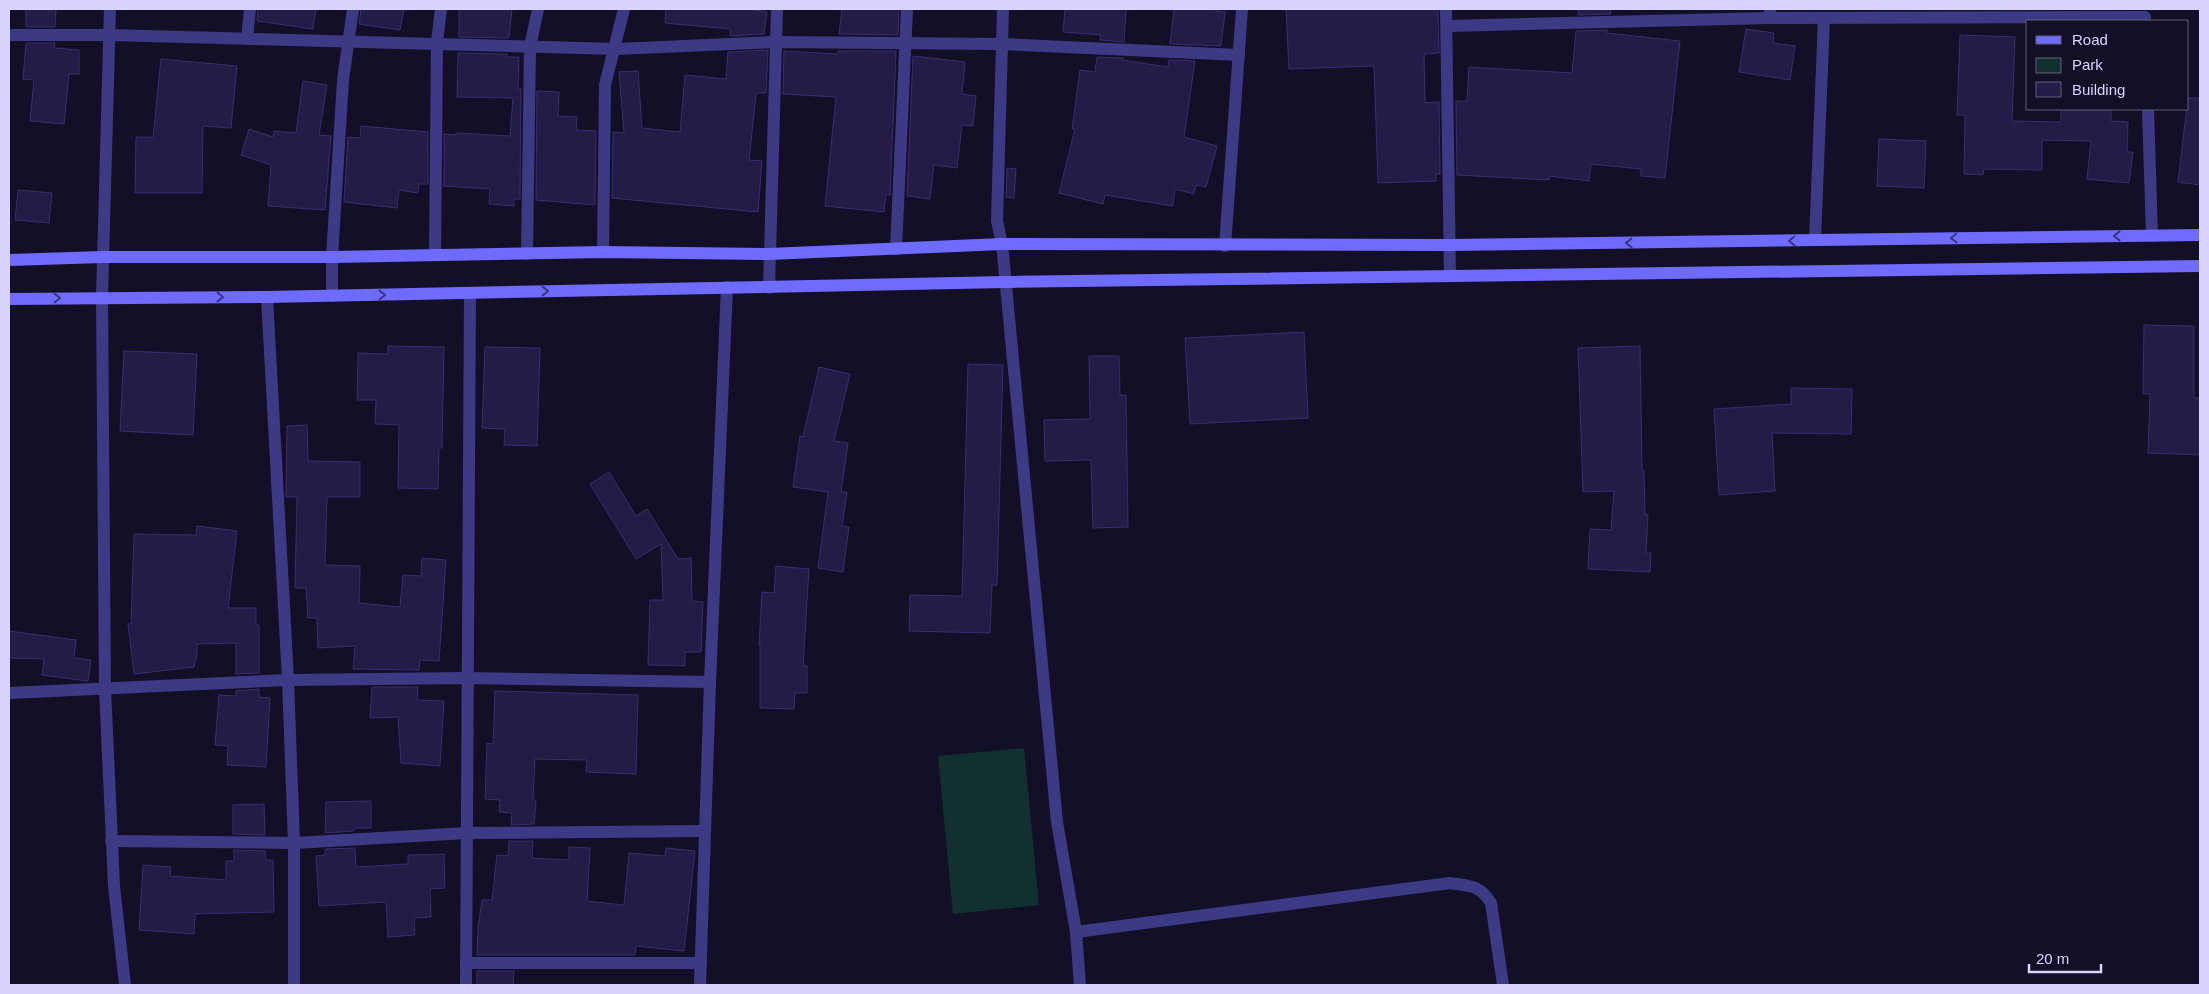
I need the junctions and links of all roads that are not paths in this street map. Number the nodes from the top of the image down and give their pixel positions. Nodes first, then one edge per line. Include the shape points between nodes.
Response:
1 (110, 9) edge
2 (250, 9) edge
3 (353, 9) edge
4 (441, 9) edge
5 (538, 9) edge
6 (624, 9) edge
7 (777, 9) edge
8 (907, 9) edge
9 (1003, 9) edge
10 (1242, 9) edge
11 (1446, 9) edge
12 (1770, 14) edge
13 (2145, 16) edge
14 (1824, 18) junction
15 (1447, 26) junction
16 (9, 35) edge
17 (109, 35) junction
18 (248, 39) junction
19 (347, 42) junction
20 (436, 42) junction
21 (776, 42) junction
22 (904, 43) junction
23 (1002, 44) junction
24 (530, 47) junction
25 (616, 49) junction
26 (1239, 55) junction
27 (2148, 110) edge
28 (2152, 236) junction
29 (2200, 236) edge
30 (1815, 240) junction
31 (1002, 244) junction
32 (1449, 245) junction
33 (1225, 246) junction
34 (896, 249) junction
35 (603, 252) junction
36 (527, 254) junction
37 (769, 254) junction
38 (435, 256) junction
39 (103, 257) junction
40 (332, 258) junction
41 (9, 260) edge
42 (2200, 266) edge
43 (1450, 276) junction
44 (1004, 282) junction
45 (727, 287) junction
46 (769, 288) junction
47 (470, 293) junction
48 (332, 296) junction
49 (102, 297) junction
50 (267, 297) junction
51 (9, 299) edge
52 (467, 678) junction
53 (288, 680) junction
54 (710, 682) junction
55 (105, 689) junction
56 (9, 693) edge
57 (705, 831) junction
58 (467, 833) junction
59 (111, 840) junction
60 (294, 843) junction
61 (1076, 932) junction
62 (466, 963) junction
63 (701, 963) junction
64 (125, 985) edge
65 (294, 985) edge
66 (466, 985) edge
67 (700, 985) edge
68 (1080, 985) edge
69 (1503, 985) edge

1 - 17 street
2 - 18 street
3 - 19 street
4 - 20 street
5 - 24 street
6 - 25 street
7 - 21 street
8 - 22 street
9 - 23 street
10 - 26 street
11 - 15 street
12 - 14 street
12 - 15 street
13 - 14 street
14 - 30 street
15 - 32 street
16 - 17 street
17 - 18 street
17 - 39 street
18 - 19 street
19 - 20 street
19 - 40 street
20 - 24 street
20 - 38 street
21 - 22 street
21 - 25 street
21 - 37 street
22 - 23 street
22 - 34 street
23 - 26 street
23 - 31 street via 997,221
24 - 25 street
24 - 36 street
25 - 35 street via 605,85
26 - 33 street
27 - 28 street
28 - 29 main road
28 -> 30 main road
30 -> 32 main road
31 - 33 main road
31 - 34 main road
31 - 44 street
32 - 33 main road
32 - 43 street
34 - 37 main road
35 - 36 main road
35 - 37 main road
36 - 38 main road
37 - 46 street
38 - 40 main road
39 - 40 main road
39 - 41 main road
39 - 49 street
40 - 48 street
42 - 43 main road
43 - 44 main road
44 - 46 main road
44 - 61 street via 1057,822
45 - 46 main road
47 -> 45 main road
45 - 54 street
48 -> 47 main road
47 - 52 street
48 - 50 main road
49 -> 50 main road
51 -> 49 main road
49 - 55 street
50 - 53 street
52 - 53 street
52 - 54 street
52 - 58 street
53 - 55 street
53 - 60 street
54 - 57 street
55 - 56 street
55 - 59 street
57 - 58 street
57 - 63 street
58 - 60 street
58 - 62 street
59 - 60 street
59 - 64 street
60 - 65 street
61 - 68 street
61 - 69 street via 1450,884 1468,886 1484,892 1491,903
62 - 63 street
62 - 66 street
63 - 67 street

